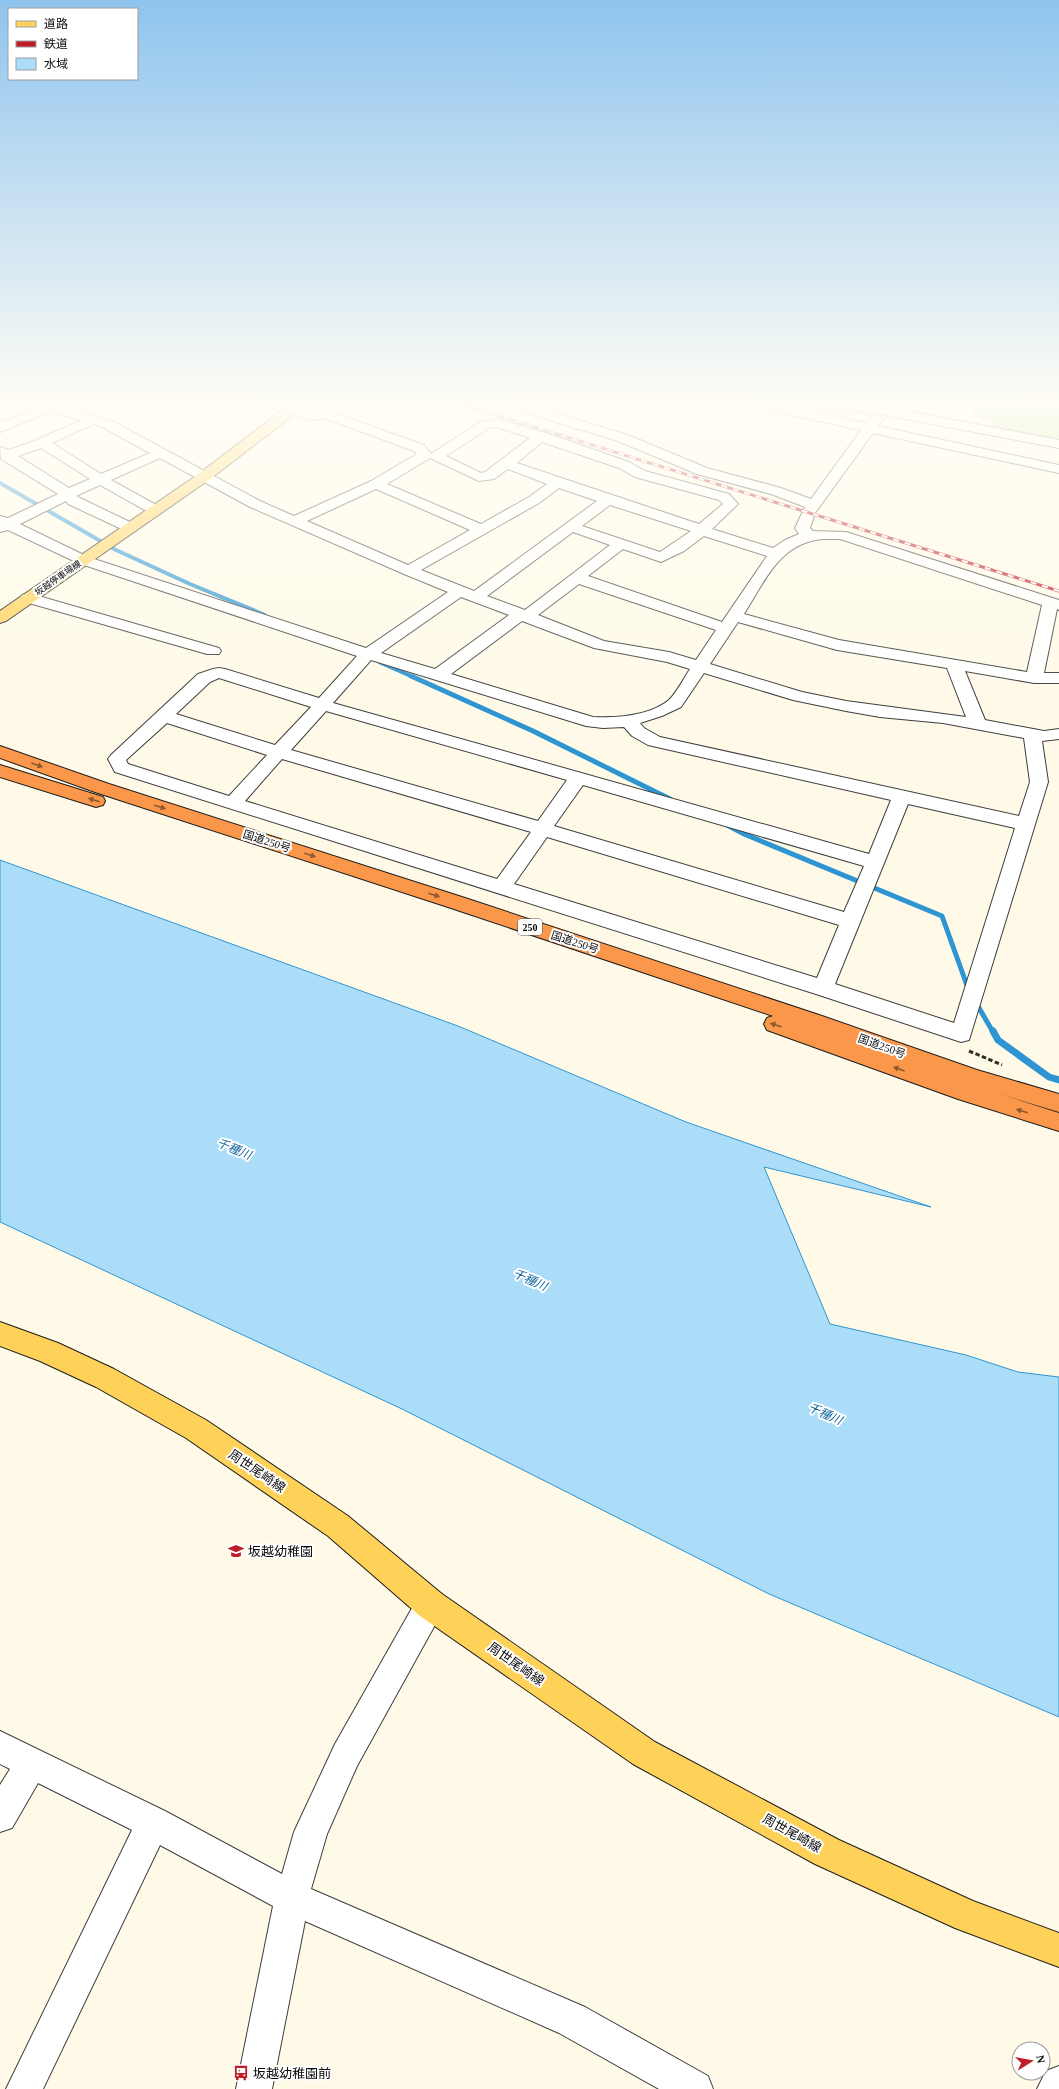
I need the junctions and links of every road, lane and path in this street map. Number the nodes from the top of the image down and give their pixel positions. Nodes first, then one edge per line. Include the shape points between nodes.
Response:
1 (54, 500) edge
2 (73, 500) edge
3 (137, 500) edge
4 (169, 500) edge
5 (249, 500) edge
6 (340, 500) edge
7 (414, 500) edge
8 (533, 500) edge
9 (607, 500) edge
10 (614, 500) edge
11 (727, 500) edge
12 (801, 500) edge
13 (816, 500) edge
14 (813, 505) junction
15 (155, 510) junction
16 (295, 521) junction
17 (3, 524) edge
18 (571, 527) junction
19 (131, 528) junction
20 (480, 529) junction
21 (701, 529) junction
22 (810, 536) junction
23 (621, 544) junction
24 (776, 554) junction
25 (84, 560) junction
26 (409, 571) junction
27 (578, 578) junction
28 (459, 591) junction
29 (475, 597) junction
30 (28, 598) junction
31 (1055, 604) edge
32 (523, 616) junction
33 (0, 618) edge
34 (730, 622) junction
35 (213, 651) dead end
36 (368, 654) junction
37 (954, 665) junction
38 (700, 667) junction
39 (438, 675) junction
40 (1034, 678) junction
41 (1059, 678) edge
42 (323, 705) junction
43 (164, 716) junction
44 (629, 721) junction
45 (977, 723) junction
46 (1032, 734) junction
47 (1059, 734) edge
48 (0, 752) edge
49 (277, 752) junction
50 (0, 771) edge
51 (578, 778) junction
52 (902, 796) junction
53 (233, 802) junction
54 (1026, 824) junction
55 (543, 829) junction
56 (874, 862) junction
57 (502, 887) junction
58 (849, 921) junction
59 (823, 988) junction
60 (961, 1034) junction
61 (1009, 1068) dead end
62 (1059, 1103) edge
63 (1059, 1122) edge
64 (0, 1334) edge
65 (431, 1605) junction
66 (0, 1747) edge
67 (31, 1763) junction
68 (0, 1816) edge
69 (153, 1823) junction
70 (292, 1898) junction
71 (1059, 1950) edge
72 (1059, 2084) edge
73 (24, 2089) edge
74 (254, 2089) edge
75 (694, 2089) edge
76 (1055, 2089) edge

1 - 17 street
2 - 19 street
3 - 15 street
4 - 15 main road, 坂越停車場線
5 - 16 street
6 - 16 street
7 - 20 street
8 - 20 street
9 - 18 street
10 - 21 street
11 - 21 street via 731,504
12 - 14 street
13 - 14 street
14 - 22 street via 802,528
15 - 19 main road, 坂越停車場線
16 - 26 street
17 - 25 street
18 - 23 street
18 - 29 street
19 - 25 main road, 坂越停車場線
20 - 26 street
21 - 23 street via 673,554 662,557
21 - 24 street
22 - 24 street via 784,545
22 - 31 street via 842,535
23 - 27 street
24 - 34 street
25 - 30 main road, 坂越停車場線
25 - 36 street
26 - 28 street
27 - 32 street
27 - 34 street
28 - 29 street
28 - 36 street
29 - 32 street
30 - 33 main road, 坂越停車場線
30 - 35 street
31 - 40 street
32 - 38 street via 600,645 669,657
32 - 39 street
34 - 37 street
34 - 38 street
36 - 39 street
36 - 42 street
37 - 40 street
37 - 45 street
38 - 44 street via 676,703 660,712
38 - 45 street via 799,696 846,706
39 - 44 street via 592,722 608,724
40 - 41 street
42 - 43 street via 219,673 204,678
42 - 49 street
42 - 51 street
43 - 49 street
43 - 53 street via 118,759 121,768
44 - 52 street via 638,732 654,741
45 - 46 street
46 - 47 street
46 - 54 street via 1039,782
48 -> 62 highway, 国道250号 / 250 via 102,788 799,1016 974,1078
49 - 53 street
49 - 55 street
63 -> 50 highway, 国道250号 / 250 via 966,1093 801,1033 450,916
51 - 55 street
51 - 56 street
52 - 54 street
52 - 56 street
53 - 57 street
54 - 60 street
55 - 57 street
55 - 58 street
56 - 58 street
57 - 59 street
58 - 59 street
59 - 60 street
60 - 61 path via 969,1052
64 - 65 main road, 周世尾崎線 via 49,1352 98,1375 196,1429 338,1526
65 - 70 street via 374,1702 329,1791 311,1832
65 - 71 main road, 周世尾崎線 via 644,1752 827,1852 967,1916
66 - 67 street
67 - 68 street
67 - 69 street
69 - 70 street
69 - 73 street
70 - 74 street
70 - 75 street via 572,2020
72 - 76 street

